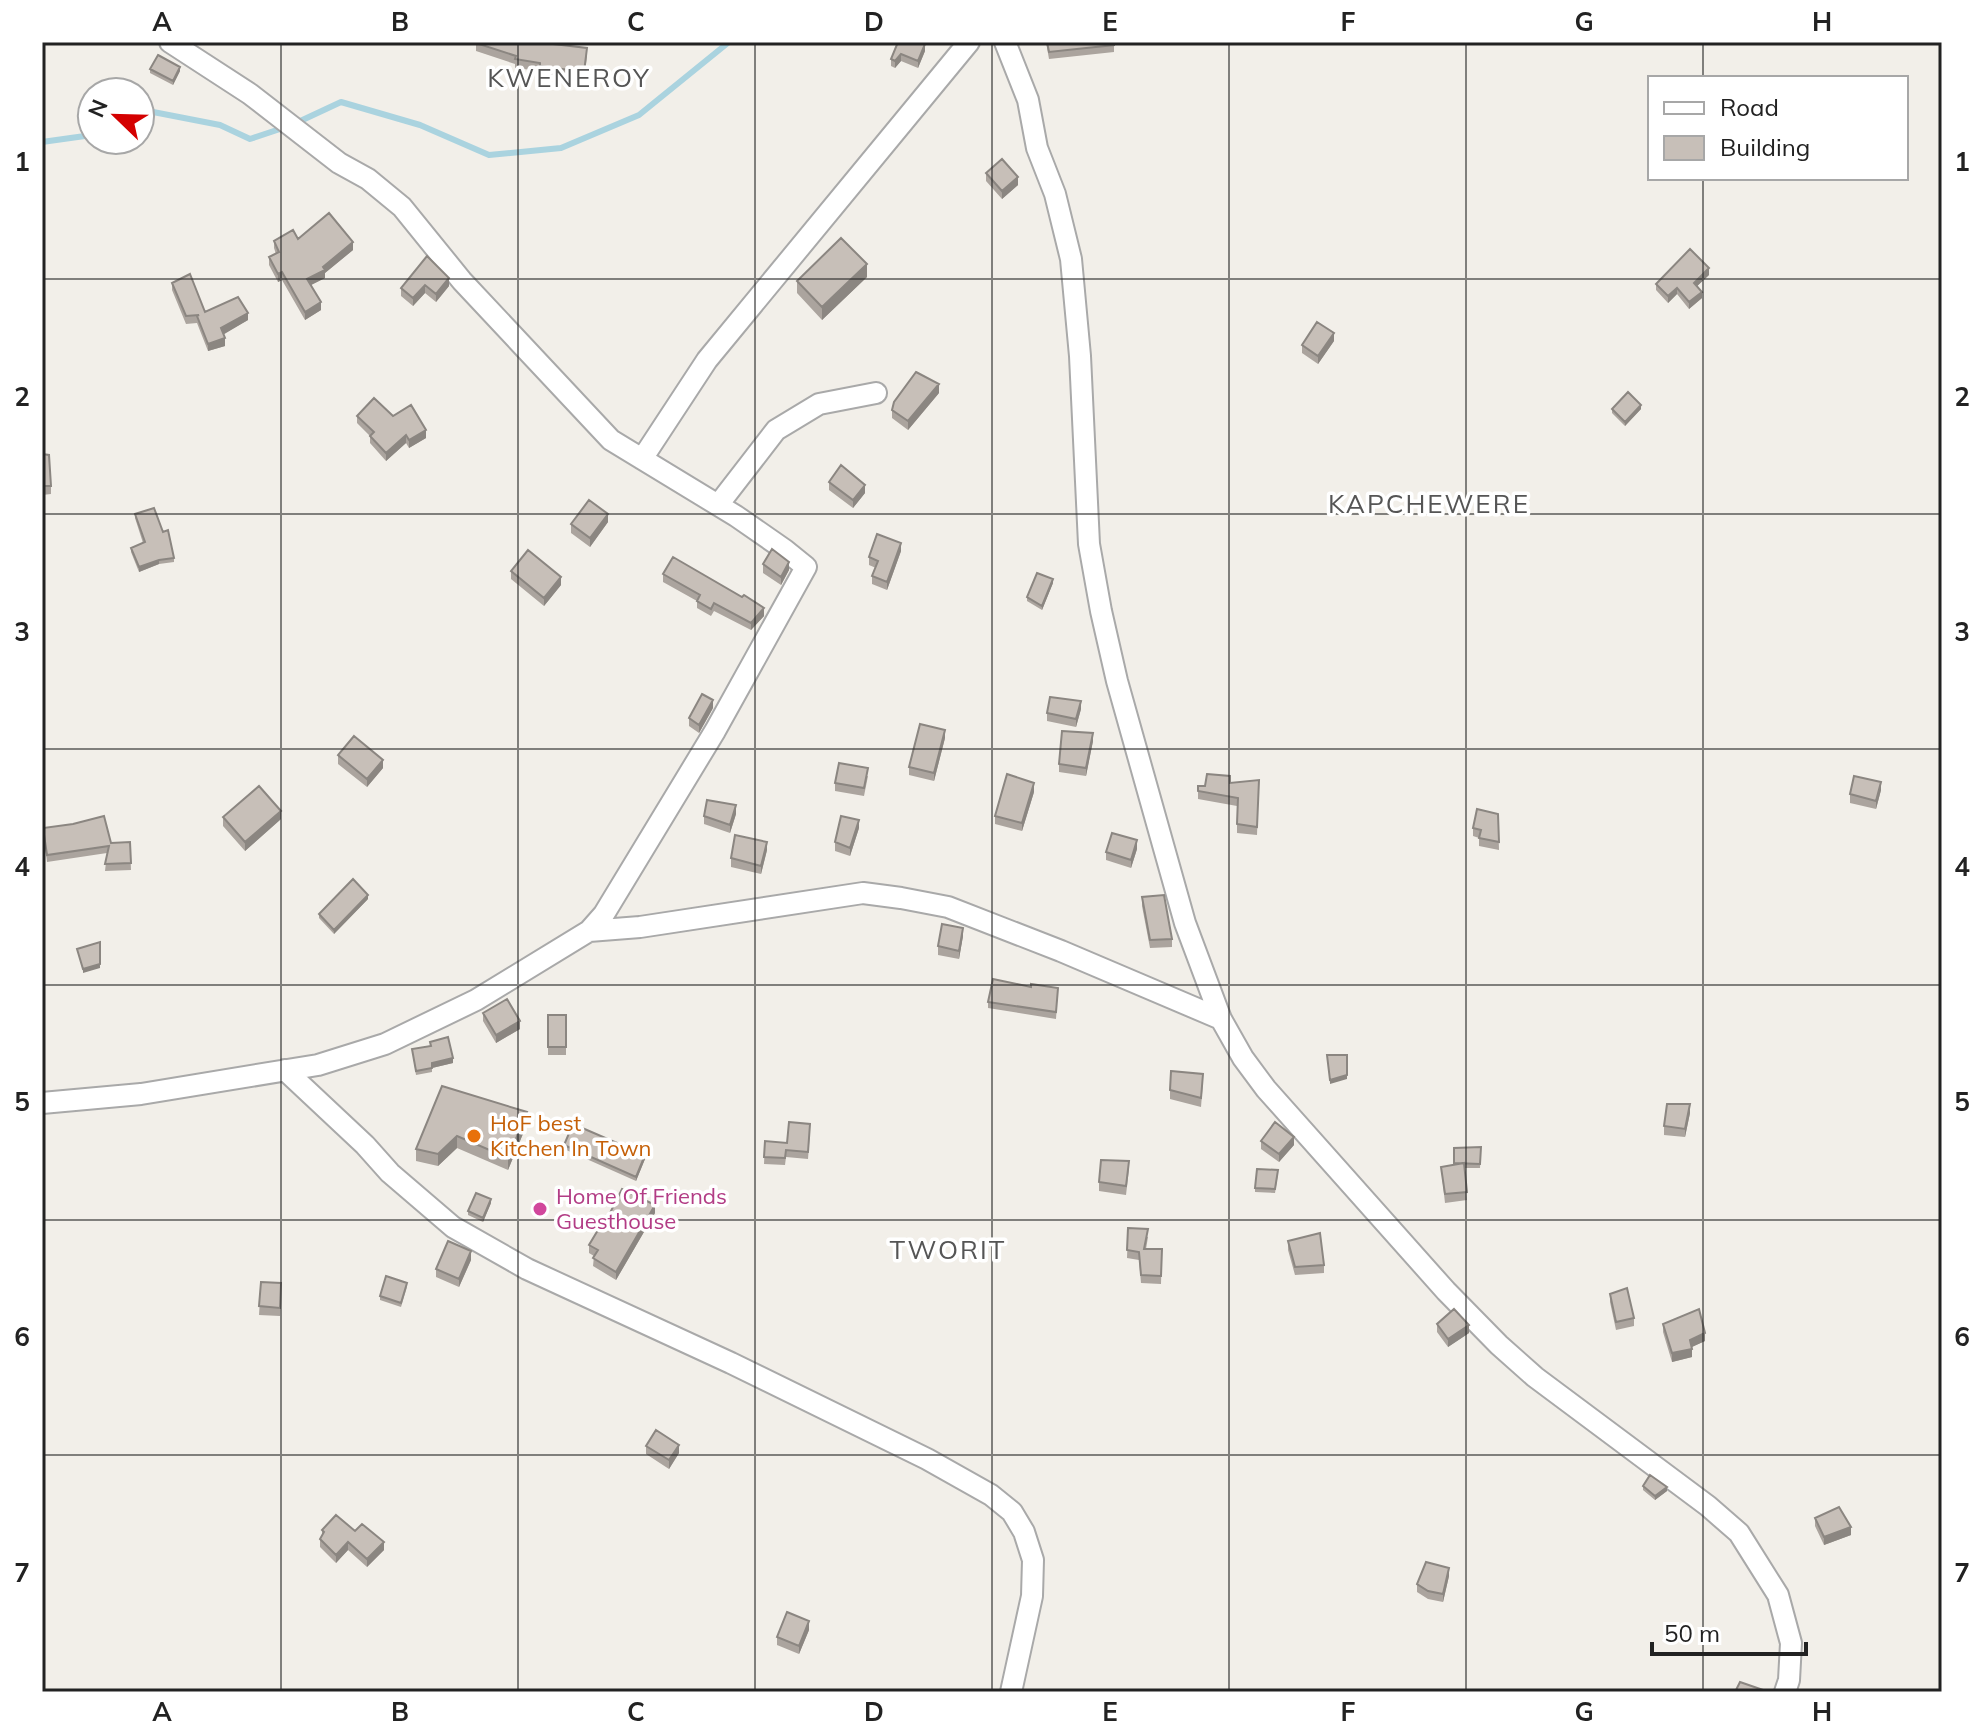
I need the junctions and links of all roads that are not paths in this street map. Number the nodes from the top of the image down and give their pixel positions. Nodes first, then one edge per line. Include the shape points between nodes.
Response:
1 (170, 42) edge
2 (969, 42) edge
3 (1005, 42) edge
4 (876, 393) dead end
5 (642, 459) junction
6 (718, 505) junction
7 (589, 931) junction
8 (1221, 1019) junction
9 (285, 1070) junction
10 (42, 1103) edge
11 (1011, 1692) edge
12 (1785, 1692) edge

1 - 5 street via 402,207 462,281 611,440
2 - 5 street via 707,360
3 - 8 street via 1028,100 1071,259 1089,544 1101,611 1180,908
4 - 6 street via 819,404 776,430
5 - 6 street
6 - 7 street via 806,567 715,731
7 - 8 street via 863,893 901,898 948,907
7 - 9 street via 476,1000 385,1044
8 - 12 street via 1266,1089 1499,1345 1739,1533 1778,1595 1791,1643
9 - 10 street via 141,1094
9 - 11 street via 453,1227 527,1269 927,1459 1012,1512 1033,1560 1032,1596

